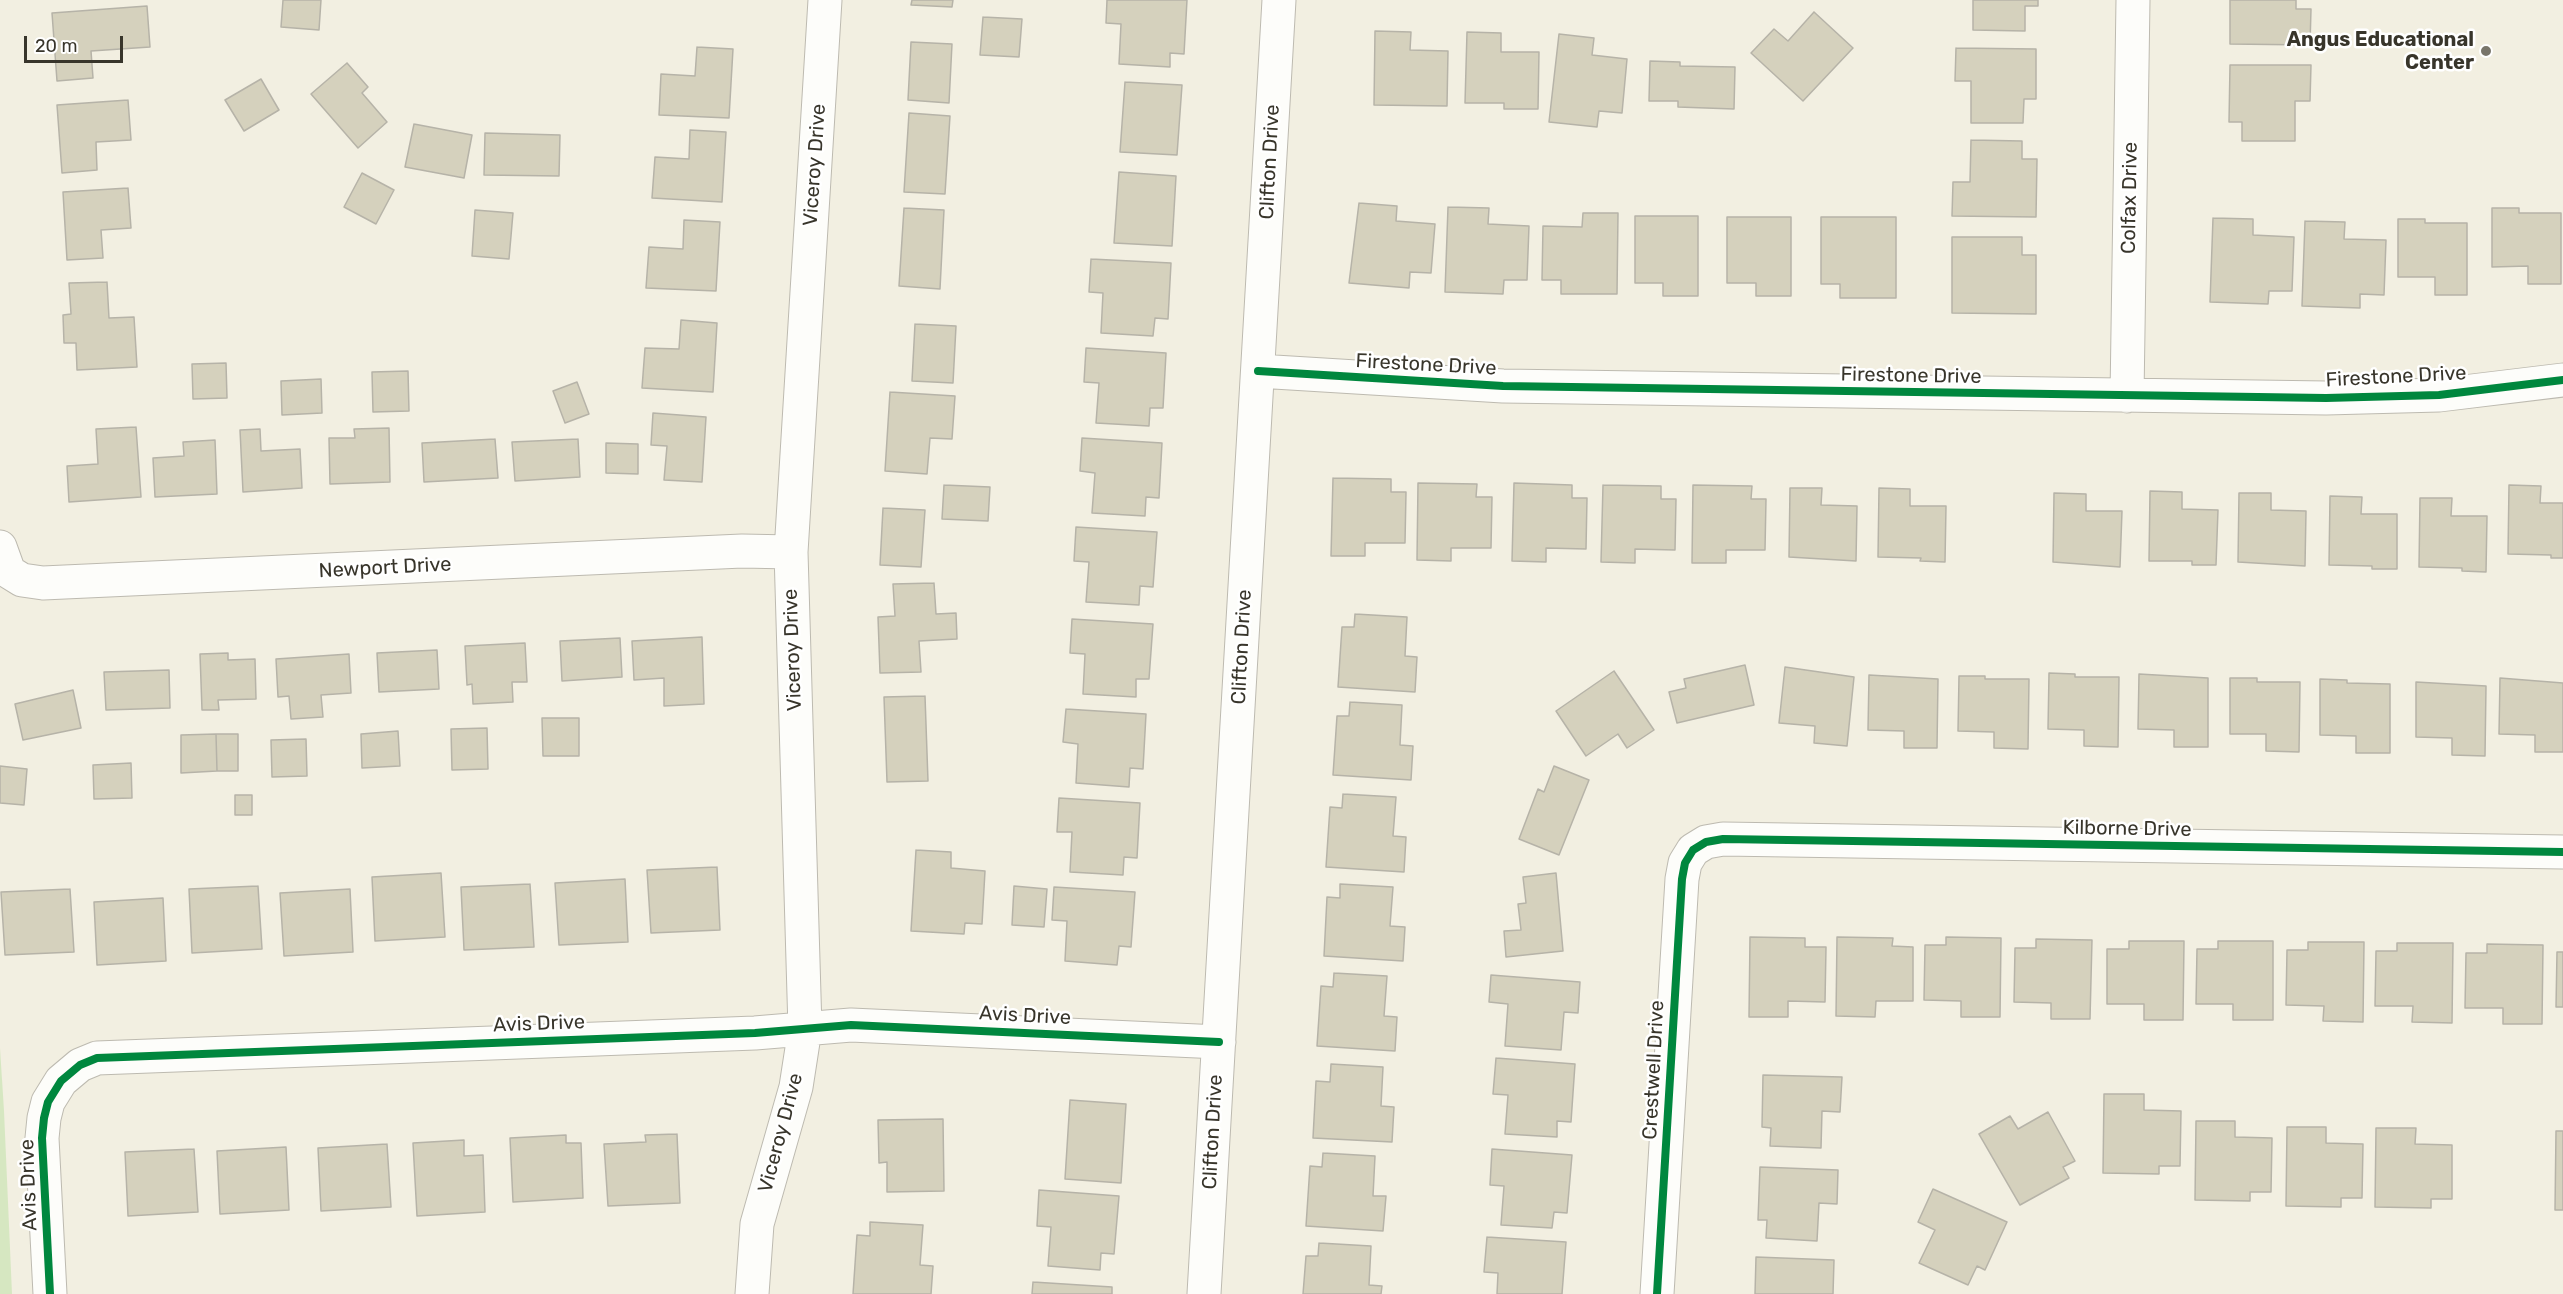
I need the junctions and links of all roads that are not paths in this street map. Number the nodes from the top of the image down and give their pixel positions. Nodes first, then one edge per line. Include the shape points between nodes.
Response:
1 (825, 0) edge
2 (1279, 0) edge
3 (2133, 0) edge
4 (1258, 371) junction
5 (2563, 380) edge
6 (2127, 396) junction
7 (0, 547) edge
8 (791, 552) junction
9 (1693, 850) joint
10 (2563, 852) edge
11 (805, 1029) junction
12 (1218, 1042) junction
13 (49, 1282) edge
14 (752, 1294) edge
15 (1204, 1294) edge
16 (1657, 1294) edge

1 - 8 street, Viceroy Drive
2 - 4 street, Clifton Drive
3 - 6 street, Colfax Drive
4 - 6 street, Firestone Drive via 1503,386
4 - 12 street, Clifton Drive
5 - 6 street, Firestone Drive via 2401,398
7 - 8 street, Newport Drive via 9,572 22,580 43,583
8 - 11 street, Viceroy Drive
9 - 10 street, Kilborne Drive via 1706,842 1723,839
9 - 16 street, Crestwell Drive via 1682,879
11 - 12 street, Avis Drive via 851,1025
11 - 13 street, Avis Drive via 97,1058 80,1065 61,1081 48,1101 44,1118
11 - 14 street, Viceroy Drive via 796,1087 757,1224
12 - 15 street, Clifton Drive

